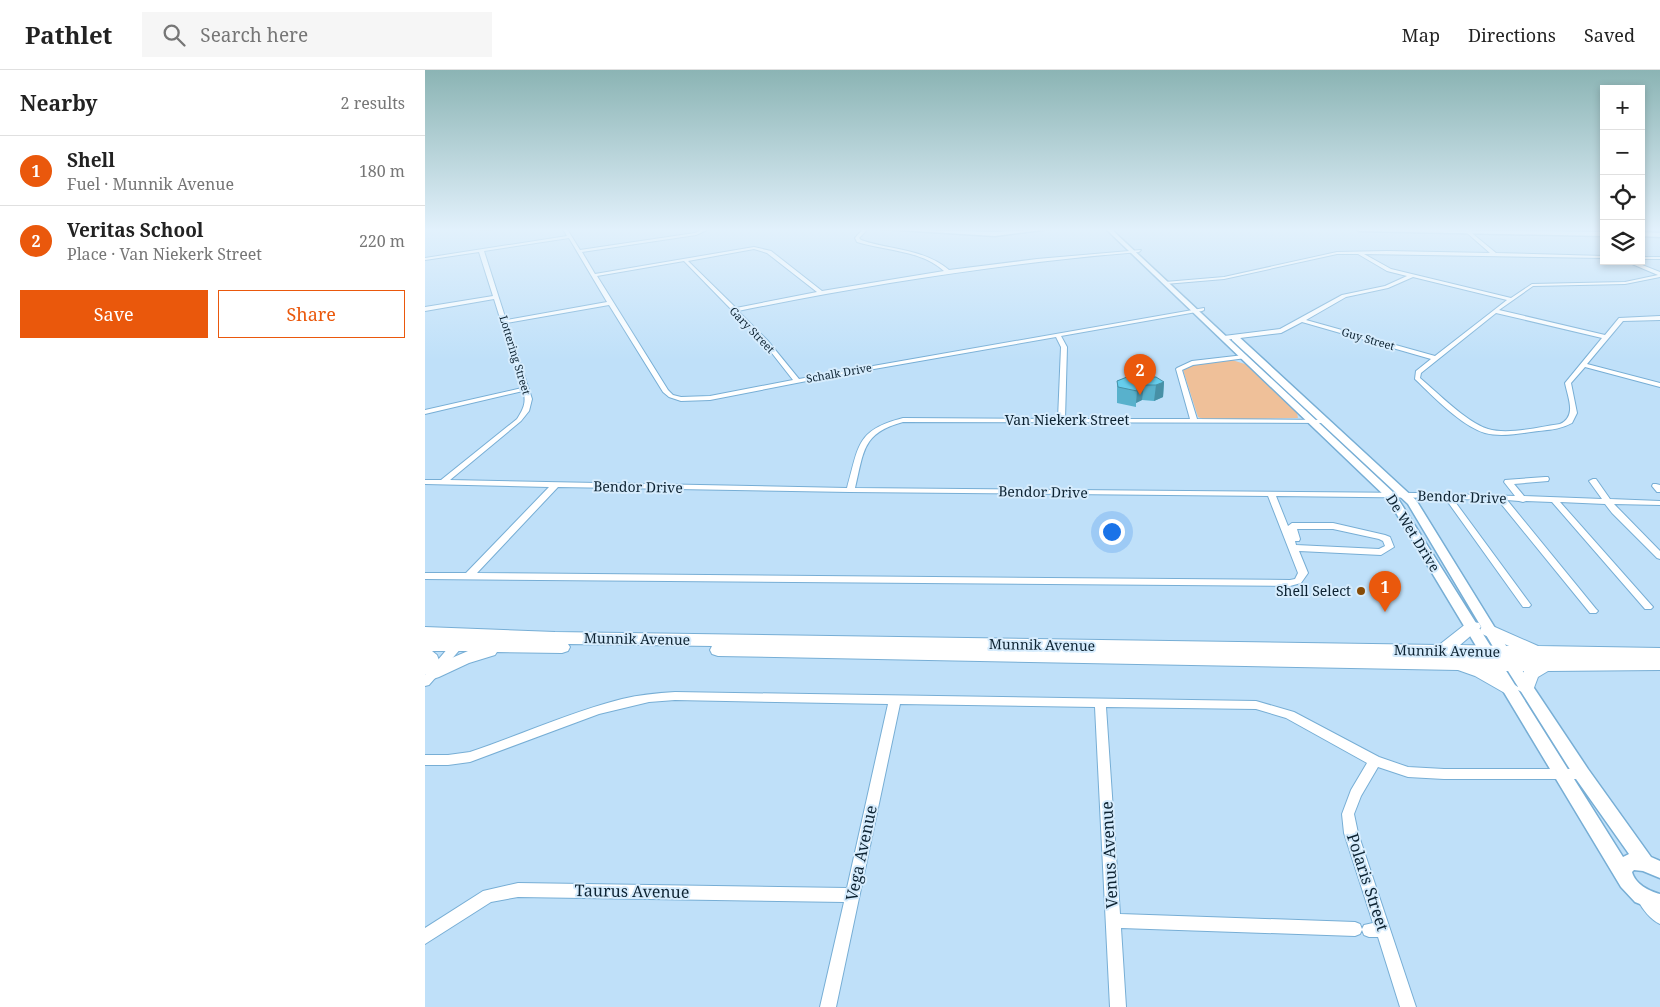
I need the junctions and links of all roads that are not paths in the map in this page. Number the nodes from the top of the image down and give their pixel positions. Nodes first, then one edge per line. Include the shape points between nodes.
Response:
1 (489, 273) edge
2 (609, 273) edge
3 (697, 273) edge
4 (795, 273) edge
5 (937, 273) edge
6 (1157, 273) edge
7 (1160, 273) edge
8 (1247, 273) edge
9 (1400, 273) edge
10 (595, 275) joint
11 (1660, 275) edge
12 (1411, 276) junction
13 (1170, 283) junction
14 (820, 292) junction
15 (497, 297) junction
16 (1510, 299) junction
17 (609, 303) junction
18 (425, 309) edge
19 (734, 310) junction
20 (1198, 310) junction
21 (1495, 311) junction
22 (1660, 318) edge
23 (1301, 320) junction
24 (505, 322) junction
25 (1058, 335) junction
26 (1234, 337) junction
27 (1605, 337) junction
28 (1224, 338) junction
29 (1243, 357) junction
30 (1436, 358) junction
31 (1583, 365) junction
32 (797, 380) junction
33 (1660, 385) edge
34 (525, 389) junction
35 (425, 412) edge
36 (1061, 420) junction
37 (1194, 422) junction
38 (1315, 422) junction
39 (1327, 422) junction
40 (1545, 479) dead end
41 (1593, 481) dead end
42 (425, 482) edge
43 (442, 483) junction
44 (555, 485) junction
45 (850, 490) junction
46 (1271, 494) junction
47 (1391, 496) junction
48 (1405, 496) junction
49 (1501, 498) junction
50 (1450, 500) junction
51 (1523, 500) junction
52 (1555, 502) junction
53 (1608, 503) junction
54 (1660, 503) edge
55 (1615, 511) joint
56 (1297, 548) junction
57 (1660, 556) edge
58 (425, 576) edge
59 (469, 576) junction
60 (1526, 605) dead end
61 (1648, 607) dead end
62 (1593, 611) dead end
63 (1481, 628) junction
64 (425, 633) edge
65 (467, 634) junction
66 (425, 645) edge
67 (456, 646) junction
68 (515, 647) junction
69 (425, 654) edge
70 (1660, 654) edge
71 (1447, 656) junction
72 (1499, 658) junction
73 (1548, 658) junction
74 (1660, 664) edge
75 (429, 678) edge
76 (1518, 689) junction
77 (895, 700) junction
78 (1101, 703) junction
79 (425, 760) edge
80 (1375, 761) junction
81 (1582, 774) junction
82 (1561, 775) junction
83 (1652, 866) edge
84 (1624, 875) junction
85 (852, 895) junction
86 (1640, 895) junction
87 (1660, 903) edge
88 (1660, 917) edge
89 (1113, 921) junction
90 (1369, 930) junction
91 (425, 937) edge
92 (827, 1007) edge
93 (1118, 1007) edge
94 (1408, 1007) edge

1 - 15 street, Lottering Street
2 - 10 street
3 - 19 street, Gary Street
4 - 14 street
5 - 14 street
6 - 13 street, De Wet Drive
7 - 13 street, De Wet Drive
8 - 13 street
9 - 12 street
10 - 17 street, Schalk Drive
11 - 16 street via 1625,283 1536,284
12 - 16 street
12 - 23 street via 1387,287 1344,296
13 - 20 street, De Wet Drive
14 - 19 street
15 - 18 street
15 - 24 street, Lottering Street
16 - 21 street
17 - 24 street
17 - 32 street, Schalk Drive via 671,396 697,400
19 - 32 street, Gary Street
20 - 25 street, Schalk Drive
20 - 26 street, De Wet Drive
20 - 28 street, De Wet Drive
21 - 27 street
21 - 30 street
22 - 27 street via 1623,318
23 - 26 street via 1281,332
23 - 30 street, Guy Street
24 - 34 street, Lottering Street
25 - 32 street, Schalk Drive
25 - 36 street via 1064,347
26 - 28 street
26 - 39 street, De Wet Drive
27 - 31 street
28 - 29 street, De Wet Drive
29 - 37 street via 1192,363 1179,369
29 - 38 street, De Wet Drive
30 - 31 street via 1418,372 1419,382 1475,426 1505,433 1558,427 1570,422 1574,413 1567,385
31 - 33 street
34 - 35 street
34 - 43 street, Lottering Street via 529,399 519,420
36 - 37 street, Van Niekerk Street
36 - 45 street, Van Niekerk Street via 913,420 883,425 866,440
37 - 38 street, Van Niekerk Street
38 - 39 street, Van Niekerk Street
38 - 47 street, De Wet Drive
39 - 48 street, De Wet Drive
40 - 51 street via 1509,481
41 - 53 street
42 - 43 street, Bendor Drive
43 - 44 street, Bendor Drive
44 - 45 street, Bendor Drive
44 - 59 street
45 - 46 street, Bendor Drive
46 - 47 street, Bendor Drive
46 - 56 street
47 - 48 street, Bendor Drive
47 - 63 street, De Wet Drive via 1450,593
48 - 50 street, Bendor Drive
48 - 63 street, De Wet Drive via 1412,502
49 - 50 street, Bendor Drive
49 - 51 street, Bendor Drive
49 - 62 street
50 - 60 street
51 - 52 street, Bendor Drive
52 - 53 street, Bendor Drive
52 - 61 street
53 - 54 street, Bendor Drive
53 - 55 street
55 - 57 street
56 - 56 street via 1381,552 1390,548 1387,540 1377,535 1333,526 1296,525 1291,528
56 - 59 street via 1303,573 1298,581 1290,583
58 - 59 street
63 - 71 main road
63 - 72 street, De Wet Drive
63 - 73 main road
64 - 65 main road, Munnik Avenue
65 - 67 street
65 - 71 main road, Munnik Avenue
66 - 67 main road, Munnik Avenue
67 - 68 main road, Munnik Avenue
67 - 75 street
68 - 71 main road, Munnik Avenue
68 - 75 main road via 463,659
69 - 75 main road via 431,659
70 - 73 main road, Munnik Avenue
71 - 72 main road, Munnik Avenue
71 - 76 main road
72 - 73 main road, Munnik Avenue
72 - 76 street, De Wet Drive
73 - 74 main road, Munnik Avenue
73 - 76 main road
76 - 81 street, De Wet Drive
76 - 82 street, De Wet Drive
77 - 78 street
77 - 79 street via 656,696 606,709 470,757
77 - 85 street, Vega Avenue
78 - 80 street via 1191,702 1271,708
78 - 89 street, Venus Avenue
80 - 82 street via 1424,774
80 - 90 street, Polaris Street via 1355,794 1349,814
81 - 82 street
81 - 83 street, De Wet Drive
82 - 84 street, De Wet Drive
83 - 84 street via 1631,861 1626,864
84 - 86 street, De Wet Drive
85 - 91 street, Taurus Avenue via 518,890 488,896
85 - 92 street, Vega Avenue
86 - 87 street
86 - 88 street
89 - 90 street
89 - 93 street, Venus Avenue
90 - 94 street, Polaris Street

